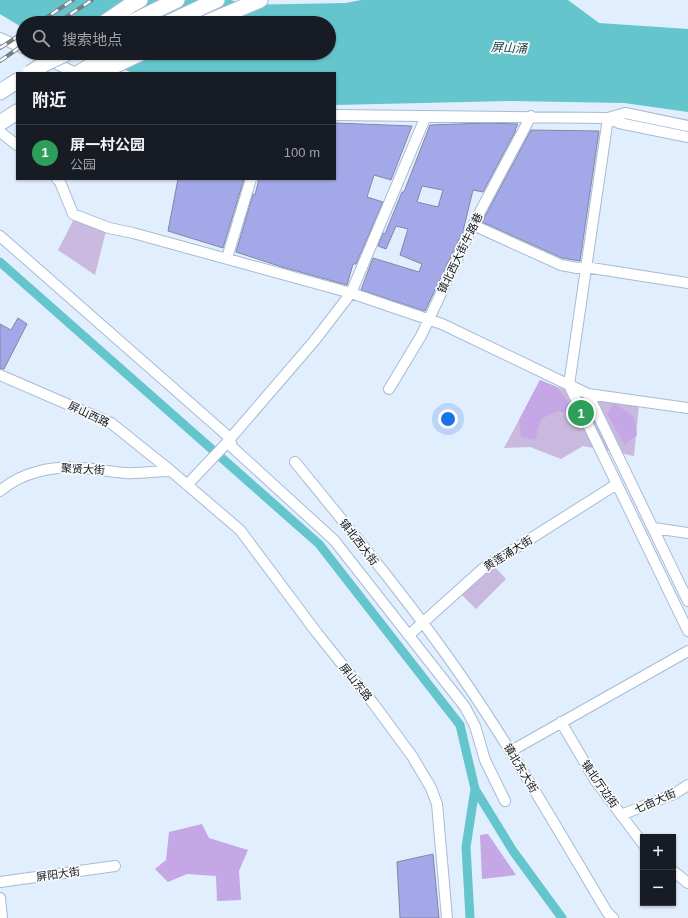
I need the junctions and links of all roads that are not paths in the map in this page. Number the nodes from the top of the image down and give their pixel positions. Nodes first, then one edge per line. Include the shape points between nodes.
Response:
1 (140, 0) edge
2 (177, 0) edge
3 (217, 0) edge
4 (260, 0) edge
5 (114, 16) edge
6 (144, 16) edge
7 (183, 16) edge
8 (222, 16) edge
9 (0, 38) edge
10 (16, 45) edge
11 (48, 60) edge
12 (50, 60) edge
13 (52, 60) edge
14 (100, 60) edge
15 (126, 60) edge
16 (46, 63) junction
17 (32, 72) edge
18 (74, 72) edge
19 (81, 72) edge
20 (101, 72) edge
21 (16, 82) edge
22 (0, 92) edge
23 (16, 113) edge
24 (336, 114) edge
25 (426, 116) junction
26 (531, 116) junction
27 (608, 118) junction
28 (0, 123) edge
29 (688, 126) edge
30 (0, 132) edge
31 (688, 136) edge
32 (16, 144) edge
33 (58, 180) edge
34 (251, 180) edge
35 (473, 225) junction
36 (0, 236) edge
37 (227, 258) junction
38 (585, 267) junction
39 (688, 283) edge
40 (351, 293) junction
41 (429, 320) junction
42 (0, 375) edge
43 (569, 385) junction
44 (389, 389) dead end
45 (588, 394) junction
46 (688, 408) edge
47 (230, 438) junction
48 (295, 462) dead end
49 (171, 471) junction
50 (617, 484) junction
51 (187, 485) junction
52 (0, 491) edge
53 (654, 528) junction
54 (688, 533) edge
55 (688, 601) edge
56 (423, 622) junction
57 (688, 632) edge
58 (409, 635) junction
59 (688, 651) edge
60 (561, 722) junction
61 (511, 751) junction
62 (688, 785) edge
63 (505, 801) dead end
64 (621, 815) junction
65 (640, 840) edge
66 (115, 866) dead end
67 (676, 873) edge
68 (0, 882) edge
69 (688, 883) edge
70 (0, 898) edge
71 (2, 918) edge
72 (447, 918) edge
73 (613, 918) edge

1 - 5 highway
2 - 6 highway
3 - 7 highway
4 - 8 highway
9 - 10 street
11 - 18 street
12 - 16 highway, bridge
13 - 16 highway, bridge
14 - 19 highway
15 - 20 highway
16 - 17 highway, bridge
21 - 22 highway
23 - 28 highway
24 - 25 street
25 - 26 street
25 - 40 street
26 - 27 street
26 - 35 street, 镇北西大街牛路巷
27 - 29 street via 625,113
27 - 31 street via 619,123
27 - 38 street
30 - 32 street
33 - 37 street via 73,214 109,228
34 - 37 street
35 - 38 street via 561,265
35 - 41 street, 镇北西大街牛路巷
36 - 47 street
37 - 40 street
38 - 39 street
38 - 43 street
40 - 41 street
40 - 47 street via 315,340
41 - 43 street
41 - 44 street, 镇北西大街牛路巷
42 - 49 street, 屏山西路 via 111,423
43 - 45 street
43 - 50 street
45 - 46 street
45 - 53 street
47 - 51 street
47 - 58 street via 232,448 334,540
48 - 56 street, 镇北西大街
49 - 51 street, 屏山西路
49 - 52 street, 聚贤大街 via 126,473 54,468 22,477
50 - 56 street, 黄莲涌大街 via 487,565
50 - 57 street
51 - 72 street, 屏山东路 via 240,530 412,756 431,788 437,804
53 - 54 street
53 - 55 street
56 - 58 street, 黄莲涌大街
56 - 61 street, 镇北东大街
58 - 63 street via 465,707 475,726 485,760
59 - 60 street
60 - 61 street
60 - 64 street, 镇北厅边街 via 595,780
61 - 73 street, 镇北东大街
62 - 64 street, 七亩大街 via 674,794
64 - 65 street, 镇北厅边街
66 - 68 street, 屏阳大街
67 - 69 street
70 - 71 street

